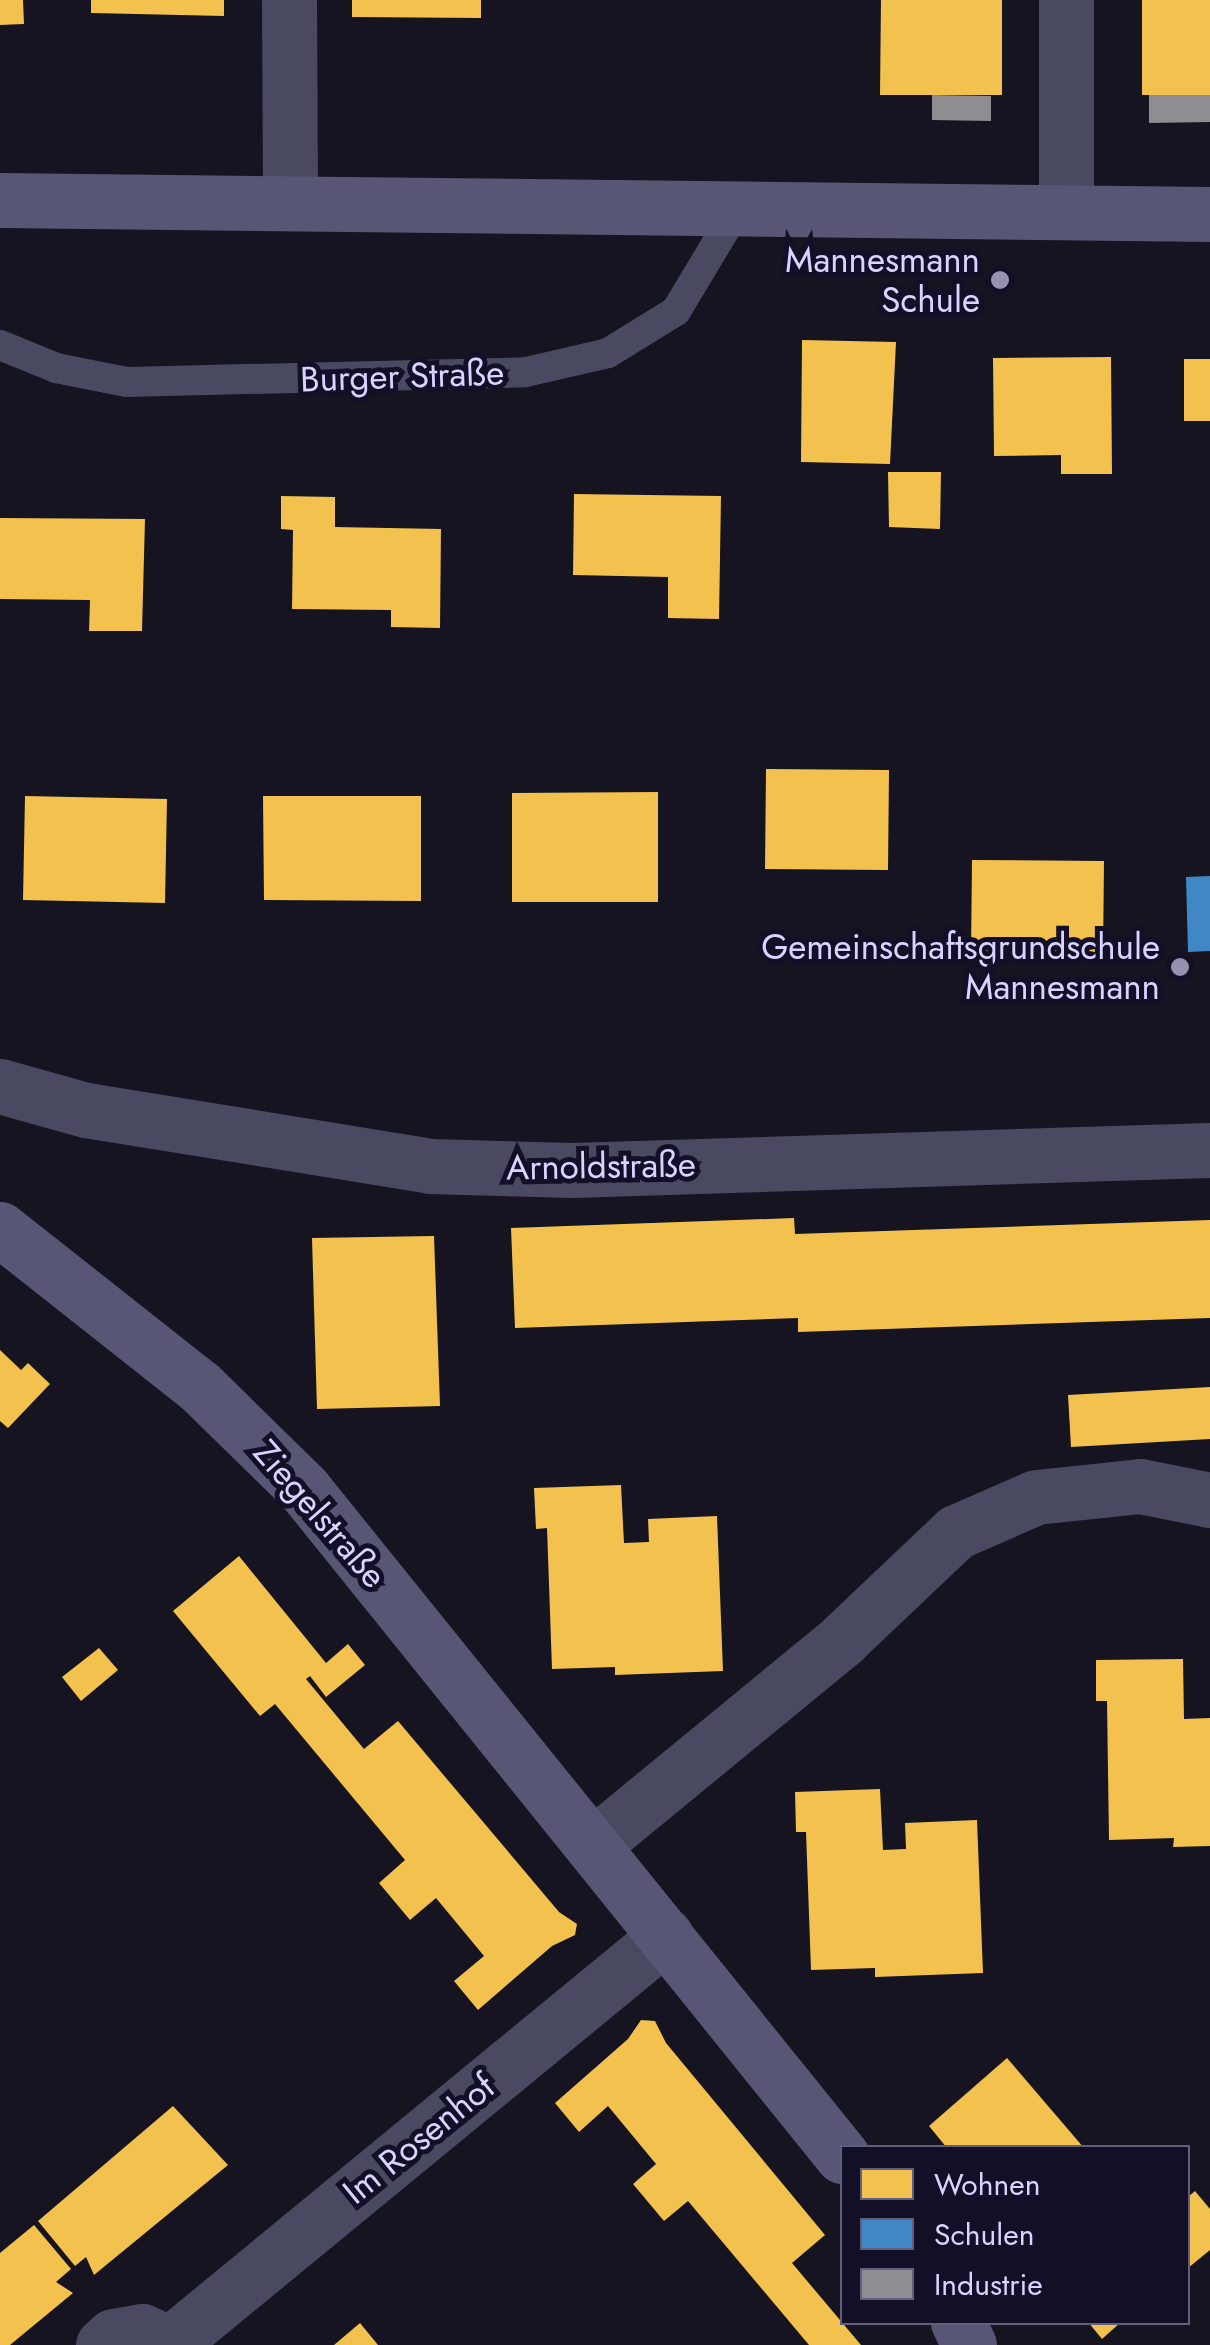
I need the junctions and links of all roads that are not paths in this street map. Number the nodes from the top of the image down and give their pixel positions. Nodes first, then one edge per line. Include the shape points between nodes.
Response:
1 (290, 0) edge
2 (1066, 0) edge
3 (0, 200) edge
4 (290, 202) junction
5 (738, 208) junction
6 (1066, 212) junction
7 (1210, 214) edge
8 (0, 345) edge
9 (0, 1086) edge
10 (1210, 1150) edge
11 (0, 1229) edge
12 (1210, 1500) edge
13 (594, 1844) junction
14 (666, 1936) junction
15 (840, 2154) edge
16 (172, 2344) edge
17 (103, 2345) edge

1 - 4 street
2 - 6 street
3 - 4 street
4 - 5 street
5 - 6 street
5 - 8 lane, Burger Straße via 676,311 608,354 526,372 126,382 56,368
6 - 7 street
9 - 10 street, Arnoldstraße via 104,1114 430,1166 572,1170
11 - 13 street, Ziegelstraße via 249,1432 304,1489
12 - 13 street via 1140,1486 1036,1498 956,1532 842,1640
13 - 14 street, Ziegelstraße
14 - 15 street, Ziegelstraße
14 - 16 street, Im Rosenhof
16 - 17 street, Im Rosenhof via 142,2331 113,2336

